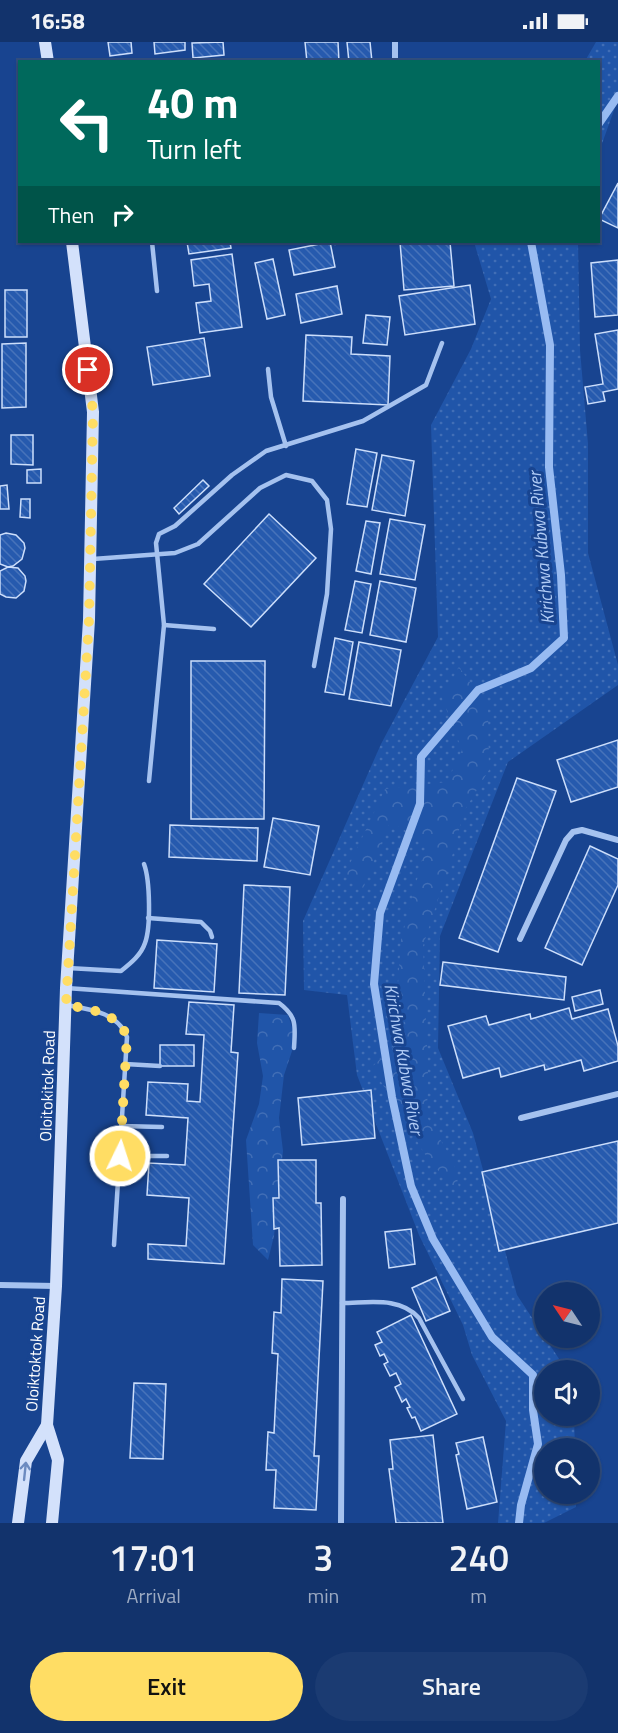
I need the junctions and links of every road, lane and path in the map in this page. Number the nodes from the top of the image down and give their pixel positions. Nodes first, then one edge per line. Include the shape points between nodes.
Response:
1 (45, 42) edge
2 (395, 42) edge
3 (48, 60) edge
4 (395, 60) edge
5 (72, 243) edge
6 (152, 243) edge
7 (157, 291) dead end
8 (442, 343) dead end
9 (268, 369) dead end
10 (286, 446) junction
11 (157, 554) junction
12 (90, 559) junction
13 (164, 625) junction
14 (214, 629) dead end
15 (314, 666) dead end
16 (149, 781) dead end
17 (618, 840) edge
18 (144, 864) dead end
19 (148, 918) junction
20 (212, 938) dead end
21 (520, 939) dead end
22 (68, 968) junction
23 (66, 988) junction
24 (66, 1005) junction
25 (294, 1048) dead end
26 (125, 1064) junction
27 (160, 1066) dead end
28 (618, 1094) edge
29 (521, 1118) dead end
30 (122, 1126) junction
31 (162, 1127) dead end
32 (120, 1156) junction
33 (166, 1156) dead end
34 (343, 1199) dead end
35 (114, 1245) dead end
36 (0, 1285) edge
37 (56, 1286) junction
38 (342, 1303) junction
39 (463, 1400) dead end
40 (47, 1425) junction
41 (18, 1523) edge
42 (52, 1523) edge
43 (341, 1523) edge

1 - 3 main road
2 - 4 street
5 - 12 main road, Oloitokitok Road via 93,412
6 - 7 lane
8 - 10 lane via 426,385 363,421
9 - 10 lane via 271,396
10 - 11 lane via 266,451 232,475 175,526 159,534
11 - 12 lane
11 - 13 lane
11 - 15 lane via 175,553 198,544 260,488 286,475 312,481 327,500 332,529 327,594
12 - 22 main road, Oloitokitok Road
13 - 14 lane
13 - 16 lane
17 - 21 street via 582,830 573,832
18 - 19 lane via 148,873
19 - 20 lane via 201,922
19 - 22 lane via 146,942 121,971
22 - 23 main road, Oloitokitok Road
23 - 24 main road, Oloitokitok Road
23 - 25 lane via 279,1003 295,1021
24 - 26 lane via 96,1011 117,1022 127,1037
24 - 37 main road, Oloitokitok Road
26 - 27 lane
26 - 30 lane
28 - 29 street
30 - 31 lane
30 - 32 lane
32 - 33 lane
32 - 35 lane
34 - 38 street
36 - 37 street
37 - 40 main road, Oloiktoktok Road
38 - 39 lane via 393,1302 412,1309
38 - 43 street
41 -> 40 main road, Oloiktoktok Road via 26,1461
40 - 42 main road, Oloiktoktok Road via 58,1460

